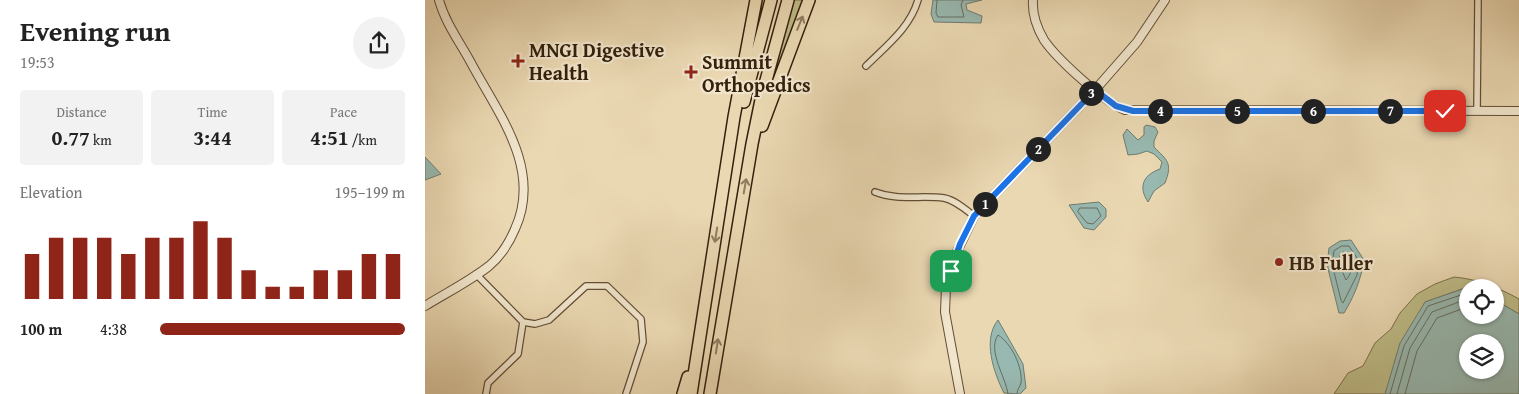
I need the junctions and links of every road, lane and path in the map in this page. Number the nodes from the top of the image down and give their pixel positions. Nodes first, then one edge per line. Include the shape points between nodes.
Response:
1 (439, 0) edge
2 (754, 0) edge
3 (771, 0) edge
4 (787, 0) edge
5 (809, 0) edge
6 (918, 0) edge
7 (1033, 0) edge
8 (1165, 0) edge
9 (1478, 0) edge
10 (865, 66) dead end
11 (1095, 90) junction
12 (1477, 111) junction
13 (1519, 112) edge
14 (748, 168) junction
15 (723, 186) junction
16 (875, 192) dead end
17 (974, 216) junction
18 (477, 274) junction
19 (425, 306) edge
20 (523, 322) junction
21 (697, 357) junction
22 (486, 394) edge
23 (627, 394) edge
24 (683, 394) edge
25 (691, 394) edge
26 (710, 394) edge
27 (959, 394) edge

1 - 18 street via 461,47 512,137 523,172 522,206 510,240 490,266
2 - 15 highway
3 - 15 highway
4 - 14 highway via 762,96
14 -> 5 highway
6 - 10 street via 907,25
7 - 11 street via 1037,24 1045,40
8 - 11 street via 1137,42
9 - 12 street
11 - 12 street via 1116,106 1133,111
11 - 17 street
12 - 13 street
26 -> 14 highway
15 -> 21 highway
16 - 17 street via 888,198 945,198
17 - 27 street via 957,251 947,287 945,312
18 - 19 street
18 - 20 street
20 - 22 street via 518,354 488,383
20 - 23 street via 542,324 586,286 607,286 641,318 643,342
21 - 24 highway
21 - 25 highway

